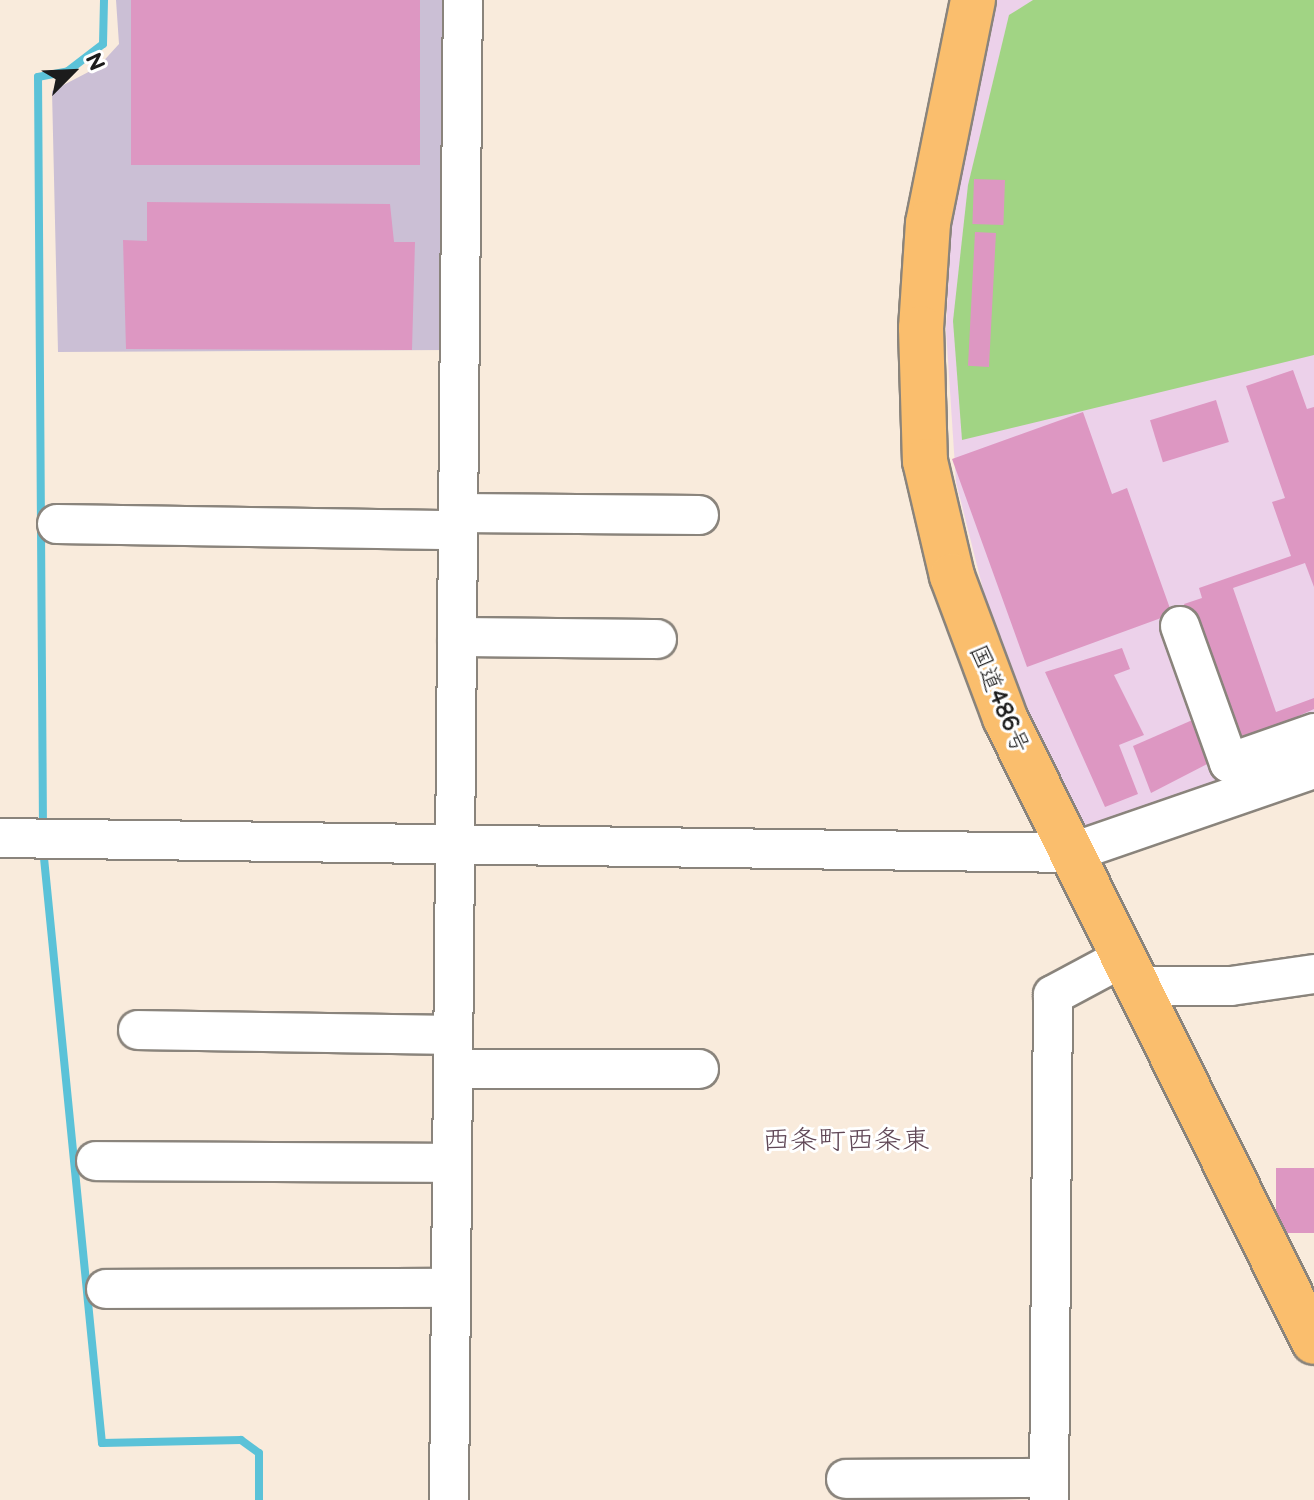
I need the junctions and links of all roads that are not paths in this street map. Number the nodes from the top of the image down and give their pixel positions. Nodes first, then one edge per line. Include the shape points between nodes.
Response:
1 (463, 0) edge
2 (973, 0) edge
3 (699, 515) dead end
4 (458, 522) junction
5 (57, 524) dead end
6 (1180, 626) dead end
7 (457, 637) junction
8 (657, 639) dead end
9 (1314, 733) edge
10 (1314, 769) edge
11 (31, 839) edge
12 (455, 849) junction
13 (1070, 853) junction
14 (1128, 972) junction
15 (1314, 974) edge
16 (138, 1030) dead end
17 (453, 1052) junction
18 (699, 1069) dead end
19 (96, 1161) dead end
20 (452, 1163) junction
21 (451, 1288) junction
22 (106, 1289) dead end
23 (1314, 1342) edge
24 (846, 1479) dead end
25 (1049, 1489) edge
26 (449, 1500) edge

1 - 4 street
2 - 13 highway, 国道486号 via 928,223 925,461 976,649
3 - 4 street
4 - 5 street
4 - 7 street
6 - 9 street via 1229,763
7 - 8 street
7 - 12 street
10 - 13 street
11 - 12 street
12 - 13 street
12 - 17 street
13 - 14 highway, 国道486号
14 - 15 street via 1231,986
14 - 23 highway, 国道486号
14 - 25 street via 1053,995
16 - 17 street
17 - 18 street
17 - 20 street
19 - 20 street
20 - 21 street
21 - 22 street
21 - 26 street
24 - 25 street

